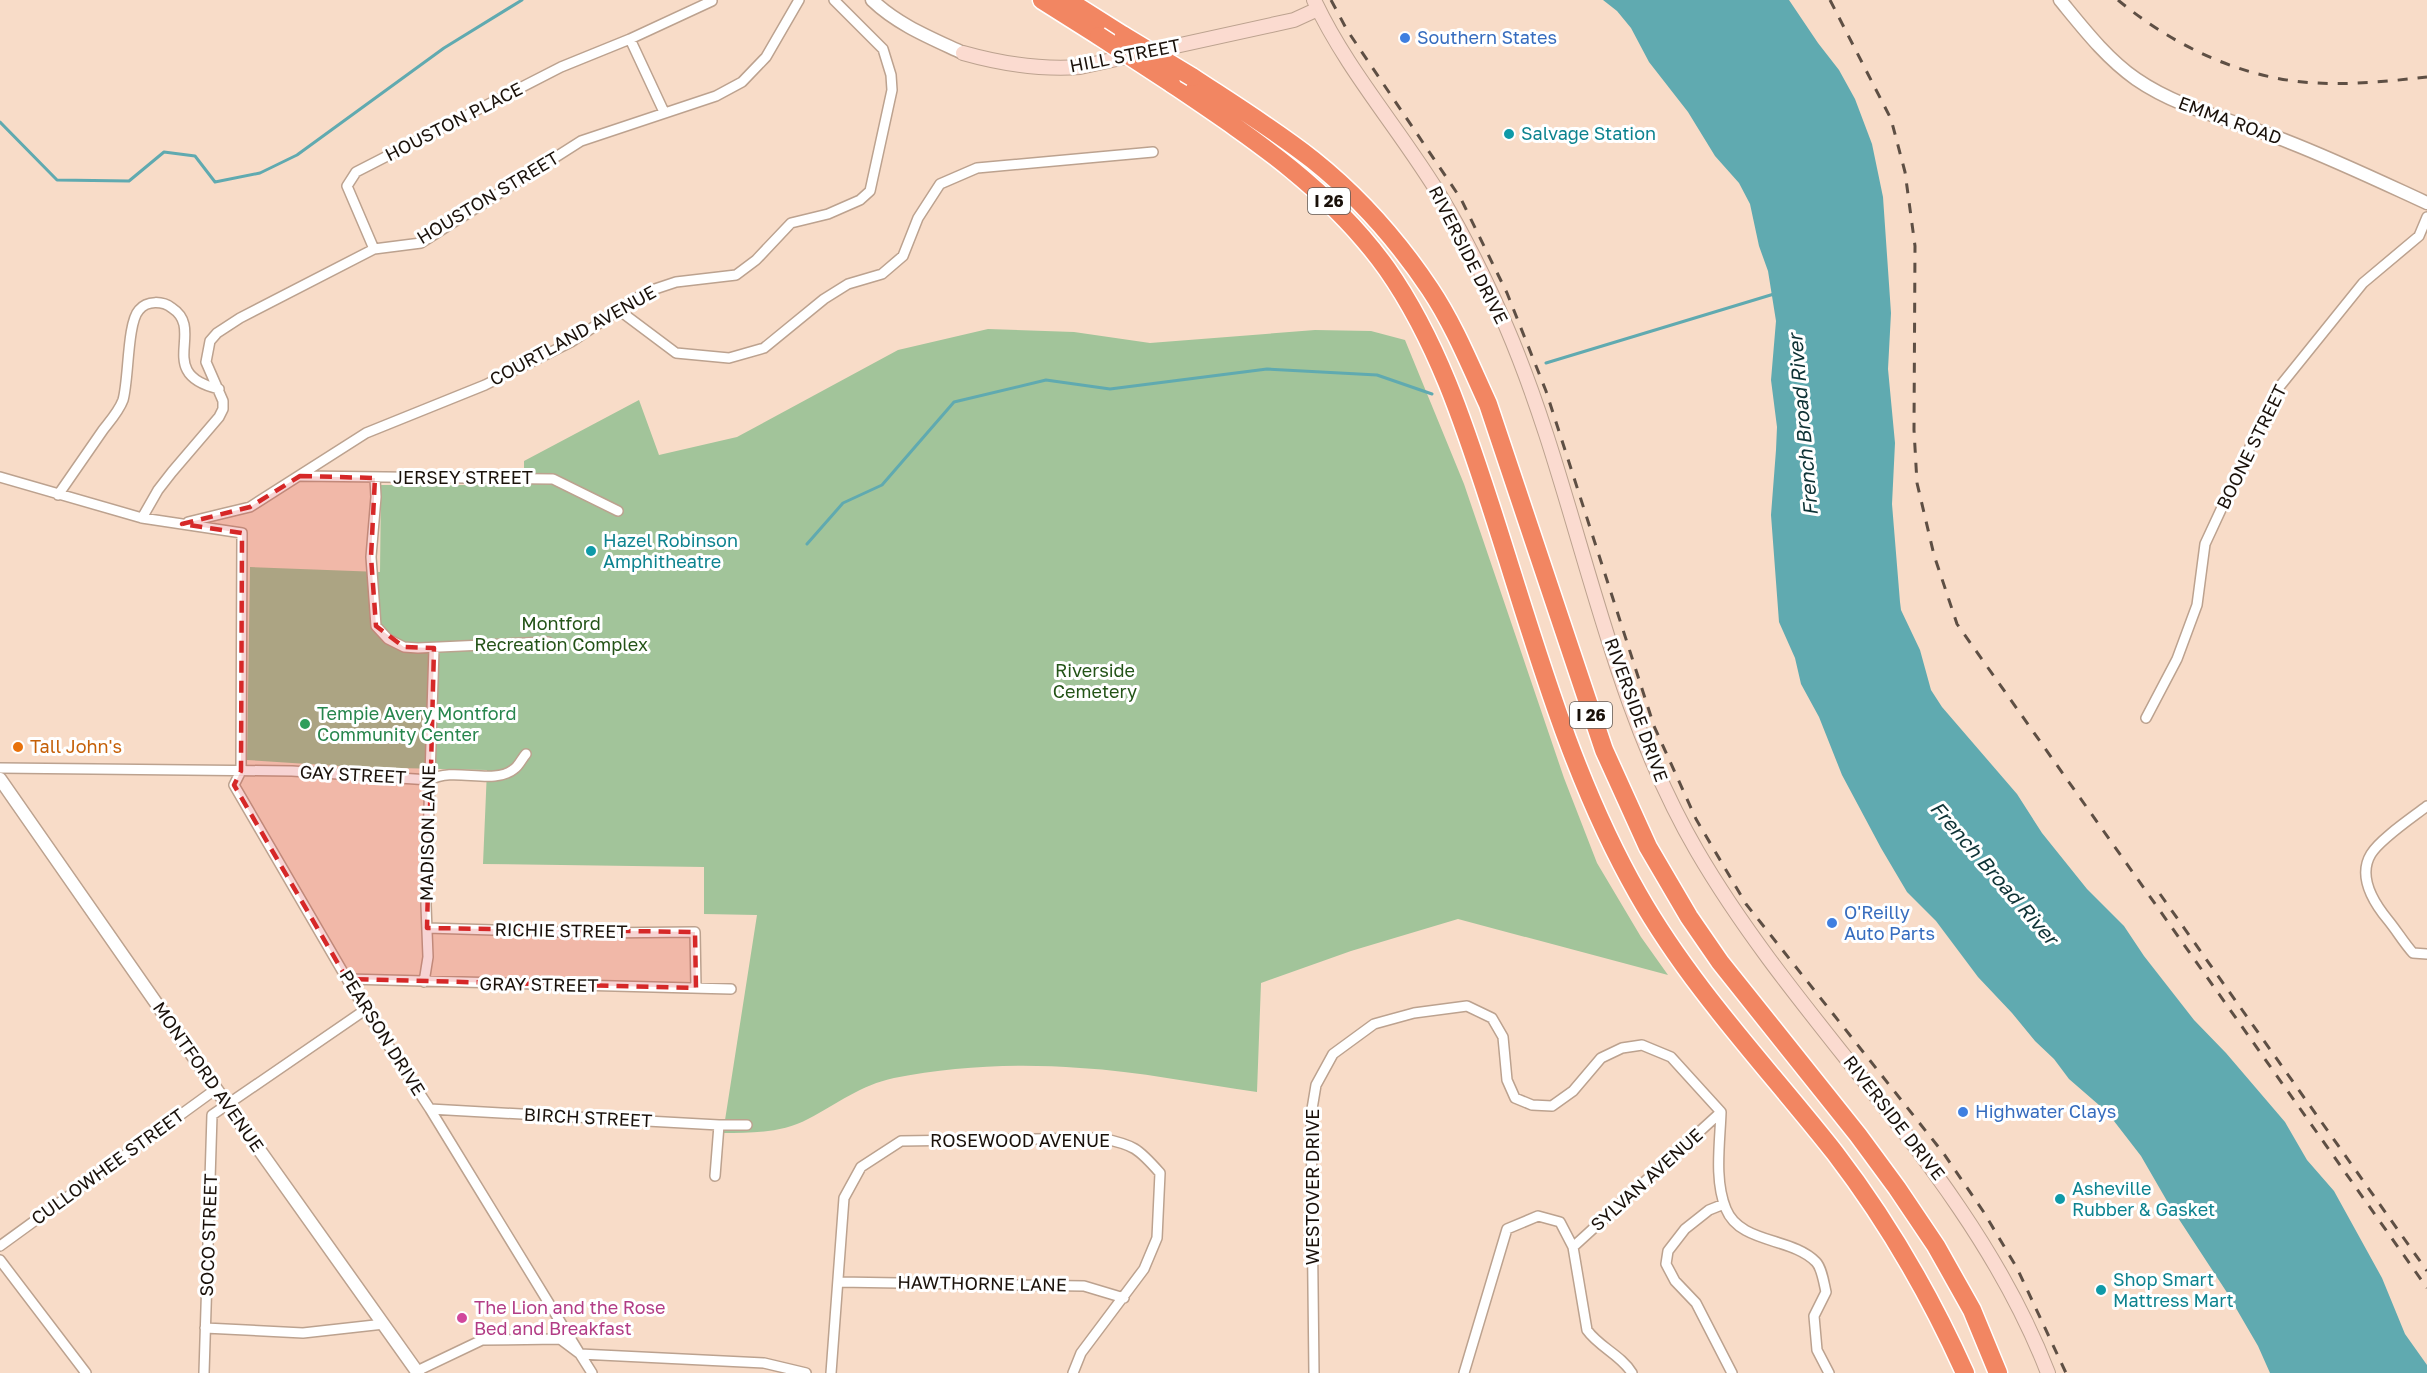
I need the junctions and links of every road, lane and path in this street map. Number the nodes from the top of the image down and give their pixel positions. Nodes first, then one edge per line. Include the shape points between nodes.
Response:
1 (799, 0) edge
2 (834, 0) edge
3 (873, 0) edge
4 (1042, 0) edge
5 (1067, 0) edge
6 (2060, 0) edge
7 (712, 1) edge
8 (1316, 4) edge
9 (630, 39) junction
10 (963, 53) joint
11 (664, 112) junction
12 (1153, 152) dead end
13 (2427, 203) edge
14 (2427, 216) edge
15 (374, 249) junction
16 (620, 311) junction
17 (219, 388) junction
18 (300, 476) junction
19 (0, 477) edge
20 (375, 478) junction
21 (58, 495) junction
22 (618, 511) dead end
23 (142, 518) junction
24 (182, 524) junction
25 (548, 642) dead end
26 (434, 648) junction
27 (2146, 718) dead end
28 (526, 754) dead end
29 (0, 768) edge
30 (241, 771) junction
31 (0, 779) edge
32 (430, 780) junction
33 (2427, 806) edge
34 (428, 928) junction
35 (2427, 954) edge
36 (348, 979) junction
37 (424, 982) junction
38 (696, 988) junction
39 (731, 989) dead end
40 (365, 1010) junction
41 (216, 1089) junction
42 (228, 1105) junction
43 (430, 1109) junction
44 (1721, 1112) junction
45 (719, 1125) junction
46 (747, 1125) dead end
47 (715, 1176) dead end
48 (1724, 1204) junction
49 (0, 1246) edge
50 (1573, 1247) junction
51 (0, 1260) edge
52 (839, 1282) junction
53 (1124, 1298) junction
54 (384, 1324) junction
55 (206, 1328) junction
56 (580, 1354) junction
57 (418, 1372) edge
58 (86, 1373) edge
59 (204, 1373) edge
60 (592, 1373) edge
61 (806, 1373) edge
62 (831, 1373) edge
63 (1073, 1373) edge
64 (1314, 1373) edge
65 (1464, 1373) edge
66 (1632, 1373) edge
67 (1732, 1373) edge
68 (1829, 1373) edge
69 (1965, 1373) edge
70 (1998, 1373) edge
71 (2048, 1373) edge

1 - 11 street, HOUSTON STREET via 766,57 742,82 716,96
2 - 16 street, COURTLAND AVENUE via 884,50 891,75 892,90 870,191 860,200 828,214 791,224 736,275 676,282 646,292
3 - 10 street, HILL STREET via 919,33
4 - 69 highway, I 26, bridge via 1252,137 1332,204 1386,268 1424,331 1458,408 1561,723 1619,861 1693,978 1872,1204 1937,1313
5 - 70 highway, I 26, bridge via 1192,77 1313,160 1375,218 1430,289 1488,404 1604,750 1648,847 1720,962 1858,1136 1936,1246 1972,1310
6 - 13 street, EMMA ROAD via 2115,62 2161,95 2284,140
7 - 9 street, HOUSTON PLACE
8 - 10 main road, HILL STREET via 1294,20 1080,67 1024,67
8 - 71 main road, RIVERSIDE DRIVE via 1442,199 1506,326 1552,455 1635,716 1694,847 1771,960 1944,1184 2000,1272
9 - 11 street
9 - 15 street, HOUSTON PLACE via 561,67 356,172 347,186
11 - 15 street, HOUSTON STREET via 581,141 421,243
12 - 16 street via 977,168 940,184 918,218 903,256 882,274 848,284 824,299 764,348 729,358 676,353
14 - 27 street, BOONE STREET via 2420,236 2363,283 2276,391 2205,544 2197,605 2177,659
15 - 17 street, HOUSTON STREET via 218,333 210,341 206,362
16 - 18 street, COURTLAND AVENUE via 571,342 485,385 366,433
17 - 21 street via 207,386 187,372 183,361 185,329 176,310 163,303 143,307 136,314 132,330 122,403
17 - 23 street, HOUSTON STREET via 223,409 219,417 171,472
18 - 20 street, JERSEY STREET
18 - 24 street, COURTLAND AVENUE via 250,507
19 - 21 street, COURTLAND AVENUE
20 - 22 street, JERSEY STREET via 553,479
20 - 26 street via 371,557 376,626 388,639 404,647
21 - 23 street, COURTLAND AVENUE
23 - 24 street, COURTLAND AVENUE
24 - 30 street, PEARSON DRIVE via 242,533
25 - 26 street
26 - 32 street, MADISON LANE
28 - 32 street, GAY STREET via 514,770 495,776 440,774
29 - 30 street, GAY STREET
30 - 32 street, GAY STREET
30 - 36 street, PEARSON DRIVE via 234,785
31 - 41 street, MONTFORD AVENUE
32 - 34 street, MADISON LANE
33 - 35 street via 2371,853 2366,879 2374,901 2398,936 2413,953
34 - 37 street, MADISON LANE
34 - 38 street, RICHIE STREET via 695,932
36 - 37 street, GRAY STREET
36 - 40 street, PEARSON DRIVE
37 - 38 street, GRAY STREET
38 - 39 street, GRAY STREET
40 - 42 street
40 - 43 street, PEARSON DRIVE
41 - 42 street, MONTFORD AVENUE
41 - 49 street, CULLOWHEE STREET
42 - 54 street, MONTFORD AVENUE
42 - 55 street, SOCO STREET via 212,1115
43 - 45 street, BIRCH STREET
43 - 56 street, PEARSON DRIVE
44 - 48 street via 1719,1168
44 - 50 street, SYLVAN AVENUE
44 - 64 street, WESTOVER DRIVE via 1671,1057 1642,1045 1622,1048 1601,1058 1573,1091 1552,1106 1532,1105 1515,1098 1507,1080 1503,1037 1492,1018 1467,1006 1414,1012 1374,1024 1333,1054 1316,1085 1311,1115
45 - 46 street, BIRCH STREET
45 - 47 street
48 - 67 street via 1709,1210 1685,1229 1668,1251 1666,1264 1675,1281 1696,1303
48 - 68 street via 1741,1227 1792,1246 1818,1263 1826,1292 1814,1316 1817,1350
50 - 65 street via 1560,1222 1538,1216 1507,1229
50 - 66 street via 1587,1330
51 - 58 street
52 - 53 street, HAWTHORNE LANE via 1084,1286
52 - 53 street, ROSEWOOD AVENUE via 844,1198 861,1167 901,1141 1101,1138 1139,1150 1160,1173 1157,1238 1144,1269
52 - 62 street, ROSEWOOD AVENUE
53 - 63 street, ROSEWOOD AVENUE via 1082,1353
54 - 55 street via 303,1333
54 - 57 street, MONTFORD AVENUE
55 - 59 street, SOCO STREET
56 - 57 street via 560,1339 482,1340
56 - 60 street, PEARSON DRIVE
56 - 61 street via 764,1363

